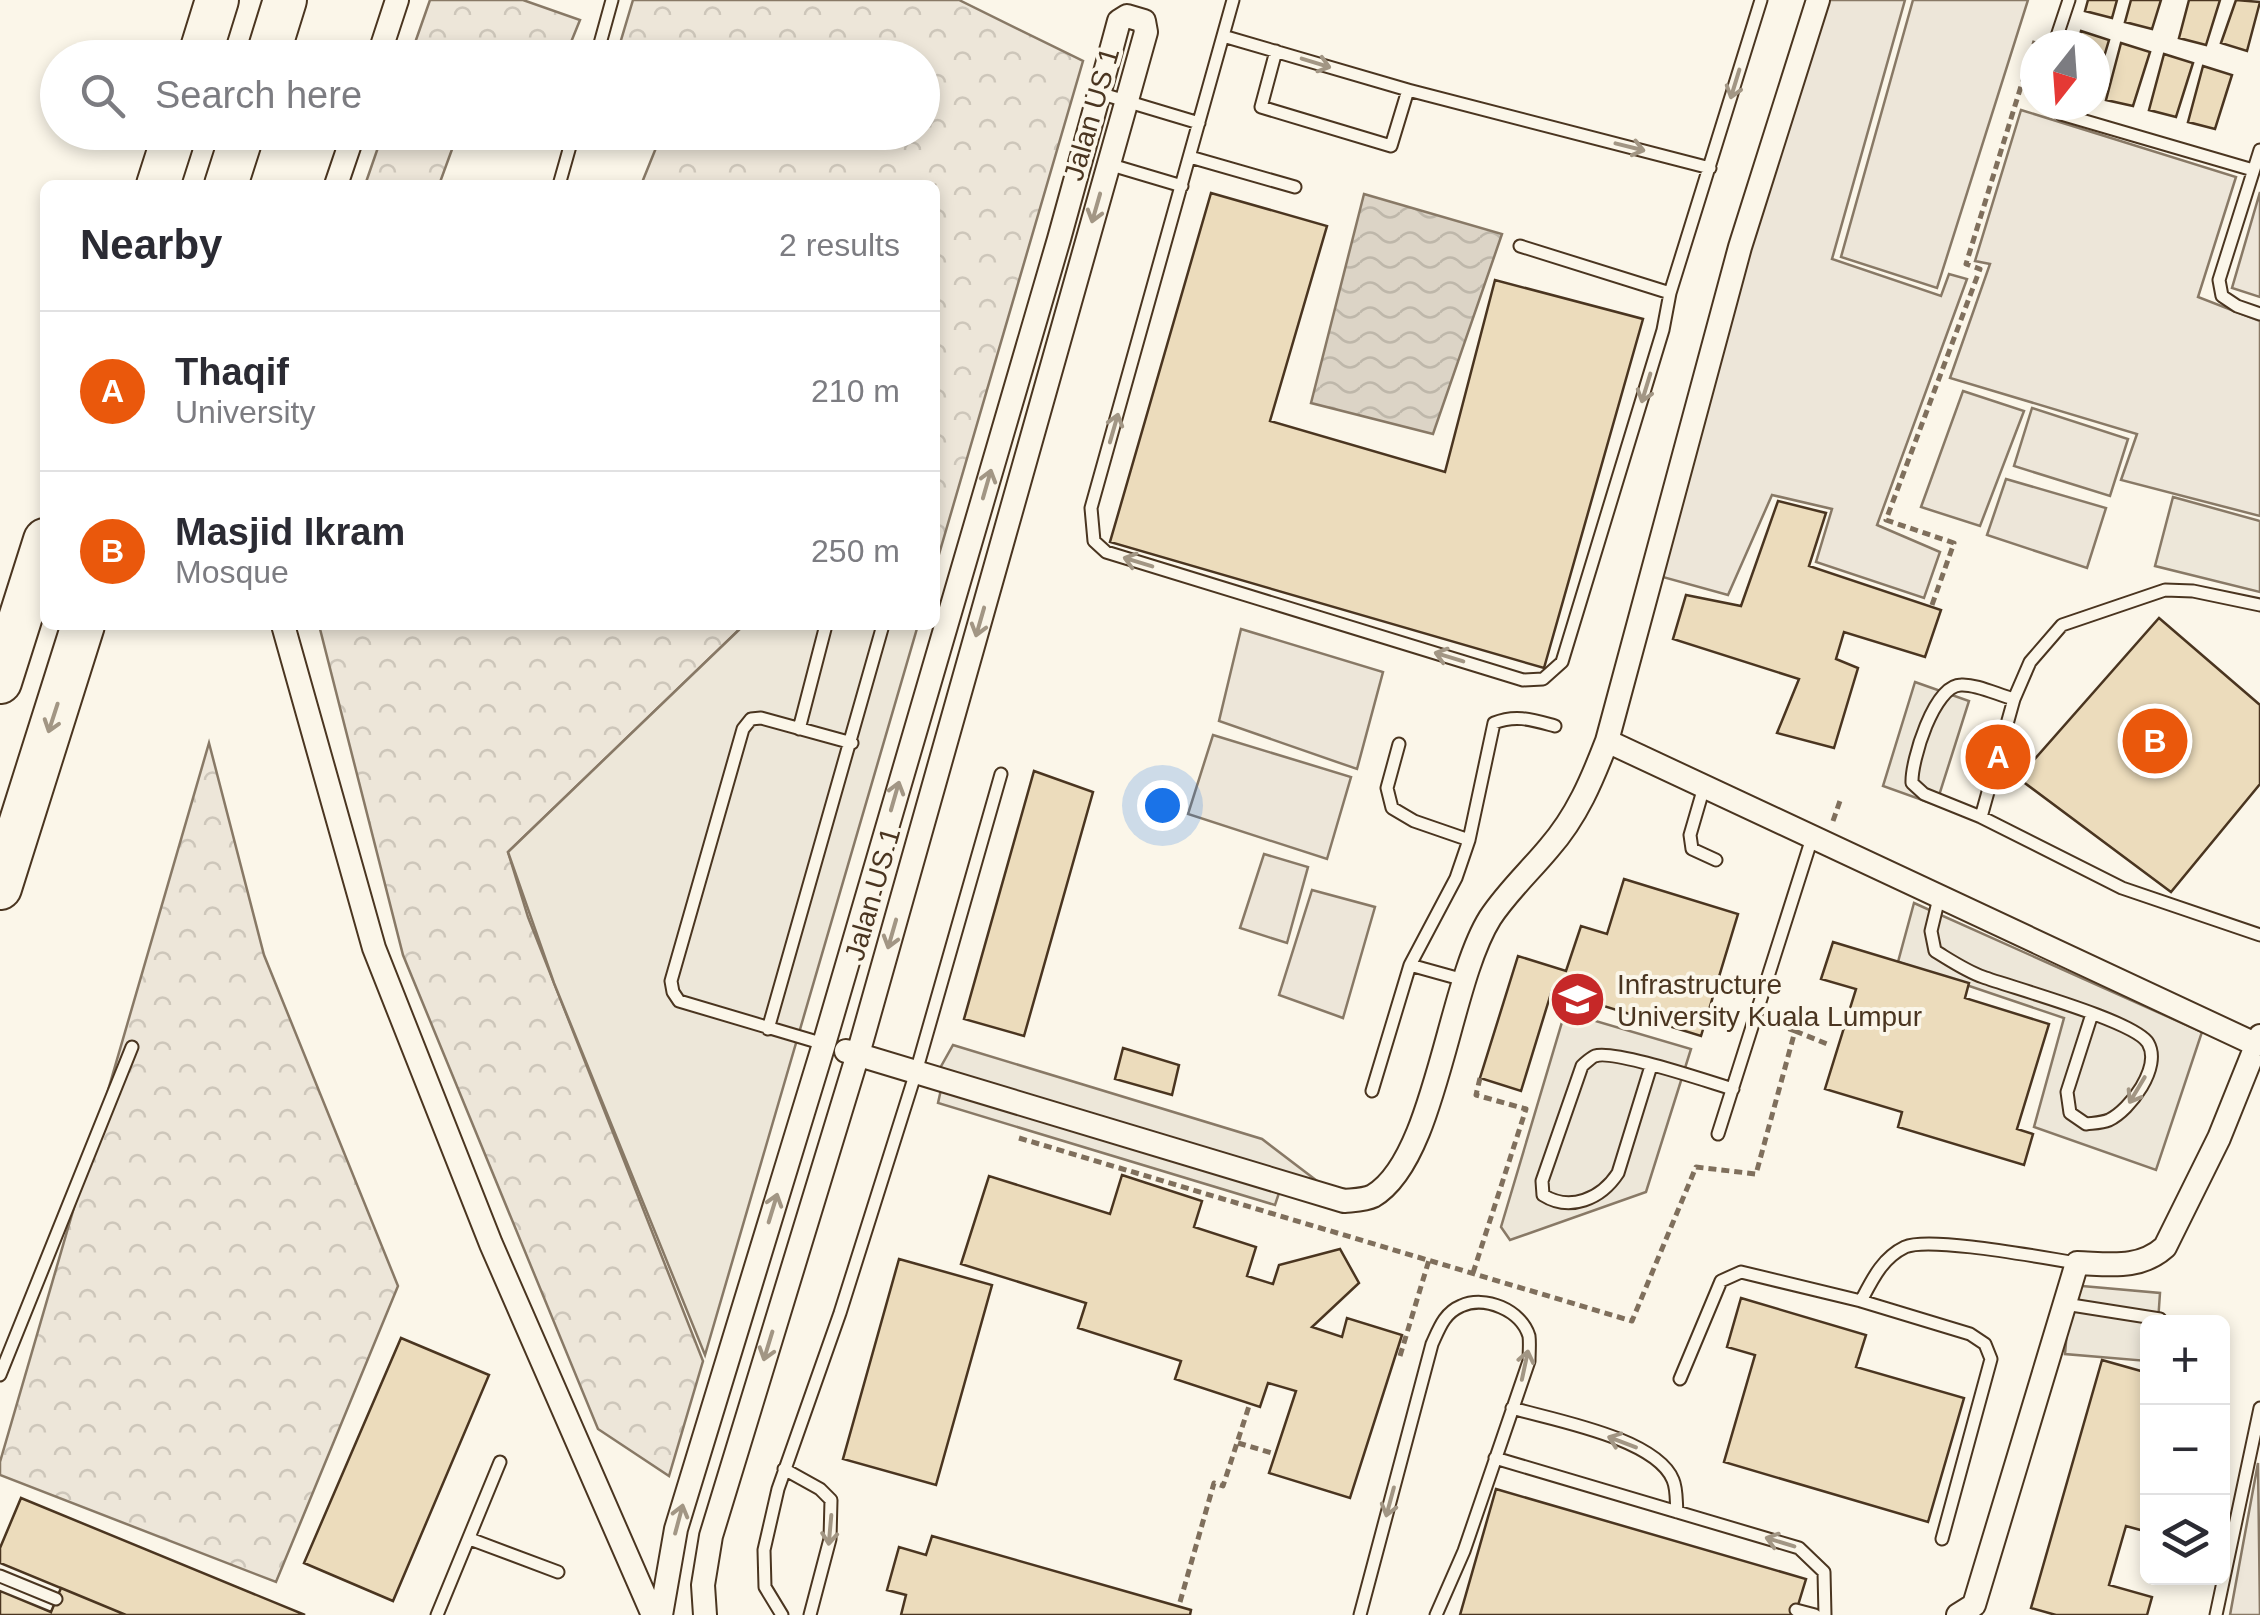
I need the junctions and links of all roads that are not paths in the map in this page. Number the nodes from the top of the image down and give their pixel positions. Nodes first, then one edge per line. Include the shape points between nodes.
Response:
1 (217, 0) edge
2 (286, 0) edge
3 (397, 0) edge
4 (612, 0) edge
5 (1233, 0) edge
6 (1762, 0) edge
7 (1818, 0) edge
8 (2069, 0) edge
9 (2059, 30) edge
10 (1222, 36) junction
11 (205, 40) edge
12 (273, 40) edge
13 (384, 40) edge
14 (601, 40) edge
15 (1276, 50) junction
16 (1408, 90) junction
17 (1099, 93) junction
18 (1127, 100) junction
19 (2082, 120) edge
20 (1199, 123) junction
21 (169, 150) edge
22 (237, 150) edge
23 (348, 150) edge
24 (569, 150) edge
25 (2260, 150) edge
26 (1190, 157) junction
27 (1108, 164) junction
28 (1710, 168) junction
29 (2254, 170) junction
30 (160, 180) edge
31 (228, 180) edge
32 (338, 180) edge
33 (560, 180) edge
34 (1182, 186) junction
35 (1295, 187) dead end
36 (1520, 246) dead end
37 (1670, 293) junction
38 (2260, 314) edge
39 (40, 556) edge
40 (2260, 605) edge
41 (81, 630) edge
42 (284, 630) edge
43 (825, 630) edge
44 (883, 630) edge
45 (0, 682) edge
46 (2014, 699) junction
47 (1555, 726) dead end
48 (798, 728) junction
49 (1607, 741) junction
50 (852, 744) junction
51 (1399, 744) dead end
52 (1001, 774) dead end
53 (1704, 787) junction
54 (1981, 817) junction
55 (1821, 835) junction
56 (1468, 840) junction
57 (1716, 860) dead end
58 (0, 888) edge
59 (1939, 898) junction
60 (2260, 935) edge
61 (1410, 965) junction
62 (1464, 980) junction
63 (2092, 1014) junction
64 (768, 1029) junction
65 (2259, 1041) edge
66 (824, 1044) junction
67 (132, 1047) dead end
68 (858, 1054) junction
69 (1651, 1066) junction
70 (916, 1072) junction
71 (1733, 1089) junction
72 (1372, 1091) dead end
73 (1718, 1134) dead end
74 (2077, 1263) junction
75 (1861, 1301) junction
76 (2065, 1304) junction
77 (2140, 1316) edge
78 (0, 1374) edge
79 (1680, 1379) dead end
80 (1512, 1408) junction
81 (2260, 1408) edge
82 (1495, 1458) junction
83 (500, 1462) dead end
84 (784, 1469) junction
85 (1677, 1512) junction
86 (1942, 1538) dead end
87 (470, 1539) junction
88 (558, 1572) dead end
89 (0, 1576) edge
90 (56, 1599) dead end
91 (1796, 1610) dead end
92 (1967, 1612) edge
93 (438, 1615) edge
94 (653, 1615) edge
95 (661, 1615) edge
96 (704, 1615) edge
97 (782, 1615) edge
98 (810, 1615) edge
99 (1360, 1615) edge
100 (1436, 1615) edge
101 (1815, 1615) edge
102 (1825, 1615) edge
103 (2216, 1615) edge

1 - 11 highway
2 - 12 highway
3 - 13 street
4 - 14 lane
5 - 10 lane
6 -> 28 lane
7 - 49 street via 1740,247
8 - 9 lane
10 - 15 lane
10 - 20 lane
15 -> 16 lane
15 - 16 lane via 1260,106 1298,118 1392,146
16 -> 28 lane
17 - 18 lane
17 - 18 street, Jalan US 1 via 1119,21 1136,16 1146,32
66 -> 17 street, Jalan US 1
18 - 20 lane
18 - 27 street, Jalan US 1
19 - 29 lane
20 - 26 lane
21 - 30 highway
22 - 31 highway
23 - 32 street
24 - 33 lane
25 - 29 lane
26 - 34 lane
26 - 35 lane
27 - 34 lane
27 -> 68 street, Jalan US 1
28 - 37 lane
29 - 38 lane via 2219,280 2222,296
37 -> 34 lane via 1562,662 1543,679 1523,680 1106,552 1094,541 1091,508
36 - 37 lane
39 - 45 highway
40 - 46 lane via 2165,590 2062,625 2030,662
41 -> 58 highway
42 - 94 street via 374,948 491,1244
43 - 48 lane
44 - 50 lane
46 - 54 lane
46 - 54 lane via 1962,684 1948,688 1911,769 1912,783 1924,794
47 - 56 lane via 1525,718 1494,723
48 - 50 lane
48 - 64 lane via 761,718 744,729 671,981 679,1001
49 - 53 street
49 - 62 street via 1574,815 1490,918
50 - 64 lane
51 - 56 lane via 1387,788 1392,808
52 - 70 lane
53 - 55 street
53 - 57 lane via 1690,836 1692,848
54 - 60 lane via 2122,888
55 - 59 street
55 - 71 lane
56 - 61 lane via 1456,878
59 - 63 lane via 1931,932 1935,951 1978,975
59 - 65 street
61 - 62 lane
61 - 72 lane
62 - 70 street via 1410,1154 1371,1198 1344,1201 1309,1193
63 -> 63 lane via 2140,1034 2152,1057 2142,1088 2125,1110 2086,1124 2070,1113 2067,1092
64 - 66 lane
65 - 74 street via 2165,1247 2134,1265
66 - 68 street
95 -> 66 street, Jalan US 1 via 676,1529
67 - 78 lane
68 - 70 street
68 -> 96 street, Jalan US 1 via 715,1519
69 - 69 lane via 1609,1054 1582,1066 1542,1180 1543,1196 1572,1204 1609,1188
69 - 71 lane
70 - 84 lane
71 - 73 lane
74 - 75 lane via 1909,1245 1874,1274
74 - 76 street
75 - 79 lane via 1741,1272 1721,1282
75 - 86 lane via 1970,1334 1985,1344 1991,1359
76 - 77 lane
76 - 92 street
80 - 82 lane
85 -> 80 lane via 1673,1480 1653,1456
80 -> 99 lane via 1528,1361 1528,1336 1514,1313 1488,1302 1462,1305 1443,1319 1432,1344
81 - 103 lane
82 - 85 lane
82 - 100 lane via 1471,1553
83 - 87 lane
84 - 97 lane via 764,1550 765,1587
84 -> 98 lane via 831,1500 830,1539
102 -> 85 lane via 1824,1572 1799,1548
87 - 88 lane
87 - 93 lane
89 - 90 lane
91 - 101 lane

